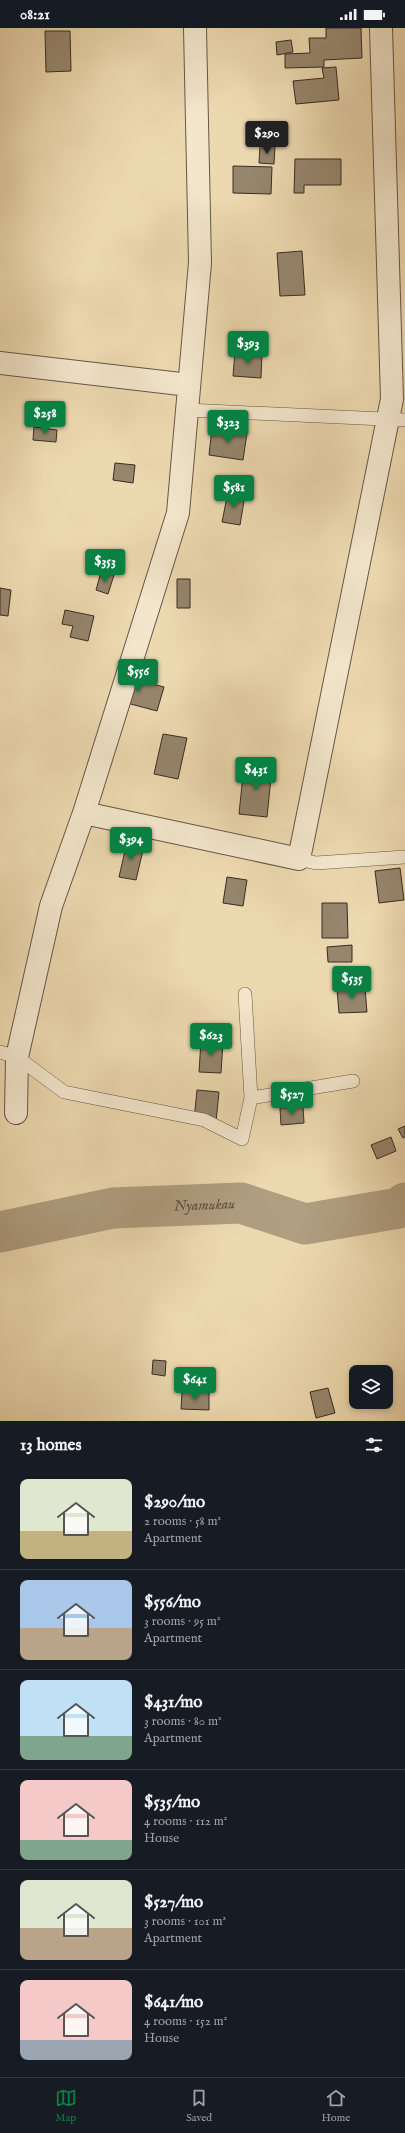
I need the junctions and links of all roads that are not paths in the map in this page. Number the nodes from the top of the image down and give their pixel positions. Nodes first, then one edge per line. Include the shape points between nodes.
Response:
1 (195, 28) edge
2 (381, 28) edge
3 (0, 363) edge
4 (189, 384) junction
5 (187, 410) junction
6 (396, 420) edge
7 (84, 813) junction
8 (405, 857) edge
9 (299, 859) junction
10 (245, 994) dead end
11 (8, 1055) edge
12 (354, 1081) dead end
13 (251, 1098) junction
14 (16, 1113) dead end

1 - 4 street via 200,263
2 - 6 street via 392,399
3 - 4 street
4 - 5 street
5 - 6 lane
5 - 7 street via 178,513
6 - 9 street
7 - 9 street
7 - 11 street via 51,906
8 - 9 lane via 316,863
10 - 13 lane
11 - 13 lane via 64,1092 204,1120 242,1139
11 - 14 street
12 - 13 lane

